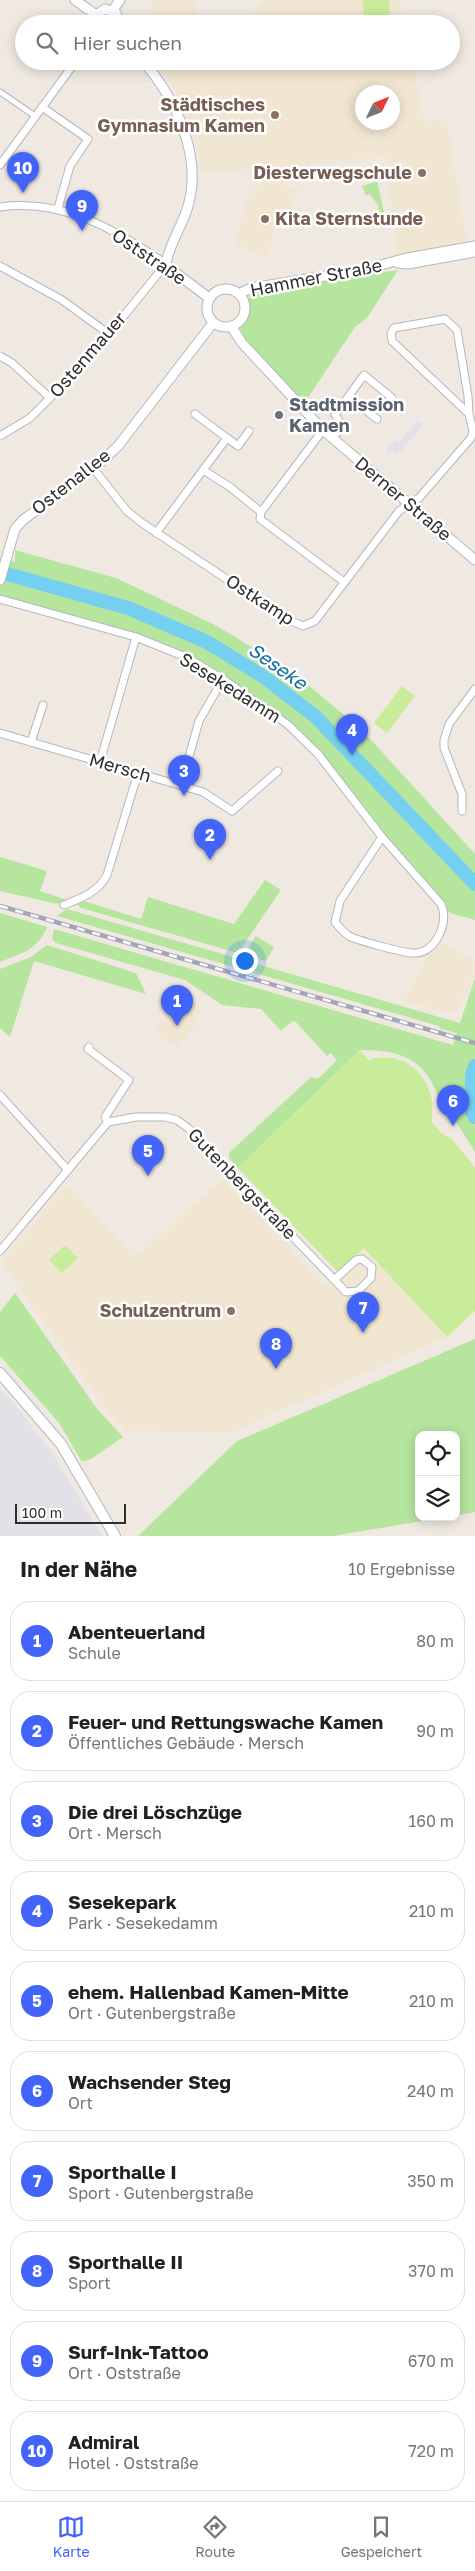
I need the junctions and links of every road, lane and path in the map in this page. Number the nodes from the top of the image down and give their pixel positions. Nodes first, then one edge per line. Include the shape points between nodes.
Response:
1 (75, 0) edge
2 (120, 0) edge
3 (113, 10) junction
4 (90, 15) edge
5 (100, 15) edge
6 (117, 15) edge
7 (69, 70) edge
8 (150, 70) edge
9 (0, 92) edge
10 (42, 107) junction
11 (35, 116) junction
12 (0, 164) edge
13 (0, 207) edge
14 (58, 208) junction
15 (475, 246) edge
16 (475, 252) edge
17 (395, 263) junction
18 (166, 264) junction
19 (0, 266) edge
20 (238, 294) junction
21 (209, 298) junction
22 (213, 322) junction
23 (232, 326) junction
24 (109, 334) junction
25 (0, 356) edge
26 (349, 396) junction
27 (50, 398) junction
28 (392, 398) dead end
29 (195, 414) dead end
30 (469, 414) junction
31 (377, 418) dead end
32 (473, 426) edge
33 (323, 430) junction
34 (249, 431) dead end
35 (0, 436) edge
36 (227, 438) junction
37 (332, 438) junction
38 (93, 468) junction
39 (203, 470) junction
40 (408, 504) junction
41 (261, 512) junction
42 (156, 533) junction
43 (3, 560) edge
44 (475, 560) edge
45 (0, 580) edge
46 (344, 582) junction
47 (0, 599) edge
48 (136, 637) junction
49 (223, 680) junction
50 (475, 690) edge
51 (42, 705) dead end
52 (0, 733) edge
53 (31, 742) junction
54 (100, 762) junction
55 (278, 771) dead end
56 (138, 773) junction
57 (181, 785) junction
58 (462, 811) dead end
59 (382, 837) junction
60 (64, 905) dead end
61 (89, 1047) dead end
62 (0, 1095) edge
63 (108, 1122) junction
64 (68, 1170) junction
65 (0, 1251) edge
66 (334, 1280) junction
67 (0, 1374) edge
68 (115, 1536) edge

1 - 4 street
2 - 3 street
3 - 5 street via 105,9
3 - 6 street
7 - 10 street
8 - 18 street via 175,108 191,171 188,208
9 - 11 street
10 - 11 street
10 - 14 street via 88,139 70,166
11 - 12 street
13 - 14 street, Oststraße
14 - 18 street, Oststraße via 94,221
15 - 17 street, Hammer Straße
16 - 17 street, Hammer Straße via 408,264
17 - 20 street, Hammer Straße via 250,288
18 - 21 street, Oststraße
18 - 24 street, Ostenmauer
19 - 24 street via 62,300
20 - 21 street, Hammer Straße via 223,289
20 - 23 street, Hammer Straße via 244,312
21 - 22 street via 207,311
22 - 23 street
22 - 38 street, Ostenallee via 118,446
23 - 33 street, Derner Straße via 248,351
24 - 27 street, Ostenmauer
25 - 27 street
26 - 28 street via 364,375
26 - 31 street
26 - 37 street via 334,415 343,426
27 - 35 street, Ostenmauer via 30,418
29 - 36 street
30 - 30 street via 397,346 391,336 394,328 445,319 457,330
30 - 32 street
32 - 40 street, Ostkamp via 470,438 419,498
33 - 37 street, Derner Straße
33 - 41 street
34 - 36 street via 238,446
36 - 39 street
37 - 40 street, Derner Straße
38 - 42 street, Ostkamp via 127,511
38 - 43 street, Ostenallee via 23,520 15,529
39 - 41 street
39 - 42 street
40 - 44 street, Derner Straße
40 - 46 street, Ostkamp via 399,511
41 - 46 street via 260,518
42 - 46 street, Ostkamp via 298,626 309,625 315,620
43 - 45 street, Ostenallee
47 - 48 street, Sesekedamm
48 - 49 street, Sesekedamm via 188,658
48 - 54 street
49 - 57 street via 199,721
49 - 59 street, Sesekedamm via 287,724 318,754
50 - 58 street via 449,724 444,740 444,748 462,794
51 - 53 street
52 - 53 street, Mersch
53 - 54 street, Mersch
54 - 56 street, Mersch
55 - 57 street, Mersch via 232,812 214,797
56 - 57 street, Mersch
56 - 60 street via 108,875 91,893
59 - 59 street, Sesekedamm via 340,901 335,922 351,937 414,954 435,941 444,926 444,910
61 - 63 street via 129,1080 106,1117
62 - 64 street
63 - 64 street
63 - 66 street, Gutenbergstraße via 136,1117 166,1117 184,1124
64 - 65 street
66 - 66 street, Gutenbergstraße via 346,1292 352,1293 371,1278 372,1267 362,1259 356,1260
67 - 68 main road via 61,1444

